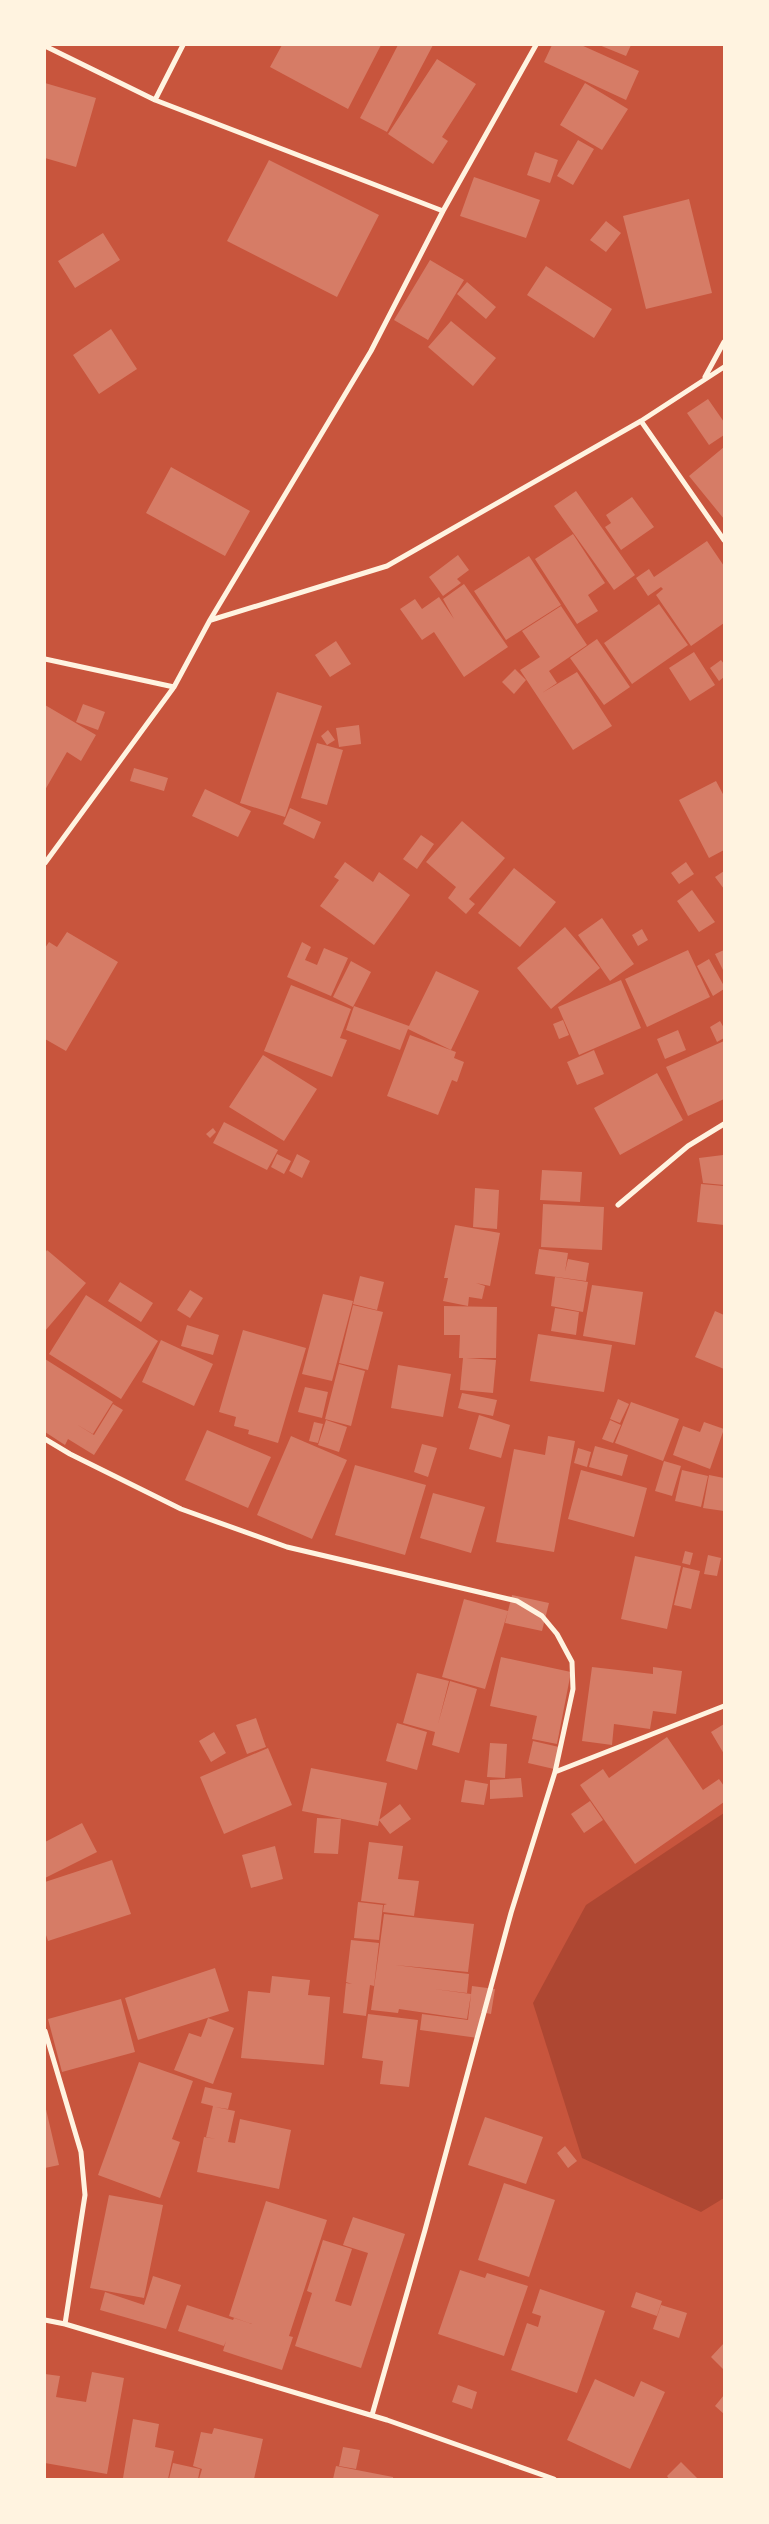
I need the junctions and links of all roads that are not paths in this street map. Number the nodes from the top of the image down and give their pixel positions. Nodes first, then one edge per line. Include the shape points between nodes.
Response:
1 (183, 45) edge
2 (536, 45) edge
3 (45, 46) edge
4 (155, 100) junction
5 (443, 211) junction
6 (724, 342) edge
7 (724, 367) edge
8 (705, 377) junction
9 (641, 421) junction
10 (724, 540) edge
11 (210, 620) junction
12 (45, 659) edge
13 (174, 687) junction
14 (45, 863) edge
15 (724, 1124) edge
16 (618, 1205) dead end
17 (45, 1439) edge
18 (724, 1706) edge
19 (555, 1772) junction
20 (45, 2031) edge
21 (45, 2320) edge
22 (65, 2324) junction
23 (372, 2415) junction
24 (554, 2479) edge

1 - 4 street
2 - 5 street
3 - 4 street
4 - 5 street
5 - 11 street via 371,351
6 - 8 street
7 - 8 street
8 - 9 street
9 - 10 street
9 - 11 street via 387,566
11 - 13 street
12 - 13 street
13 - 14 street
15 - 16 street via 688,1146
17 - 19 street via 182,1509 287,1548 517,1601 542,1616 557,1634 572,1662 574,1689
18 - 19 street
19 - 23 street via 511,1913
20 - 22 street via 81,2152 85,2194
21 - 22 street
22 - 23 street
23 - 24 street

